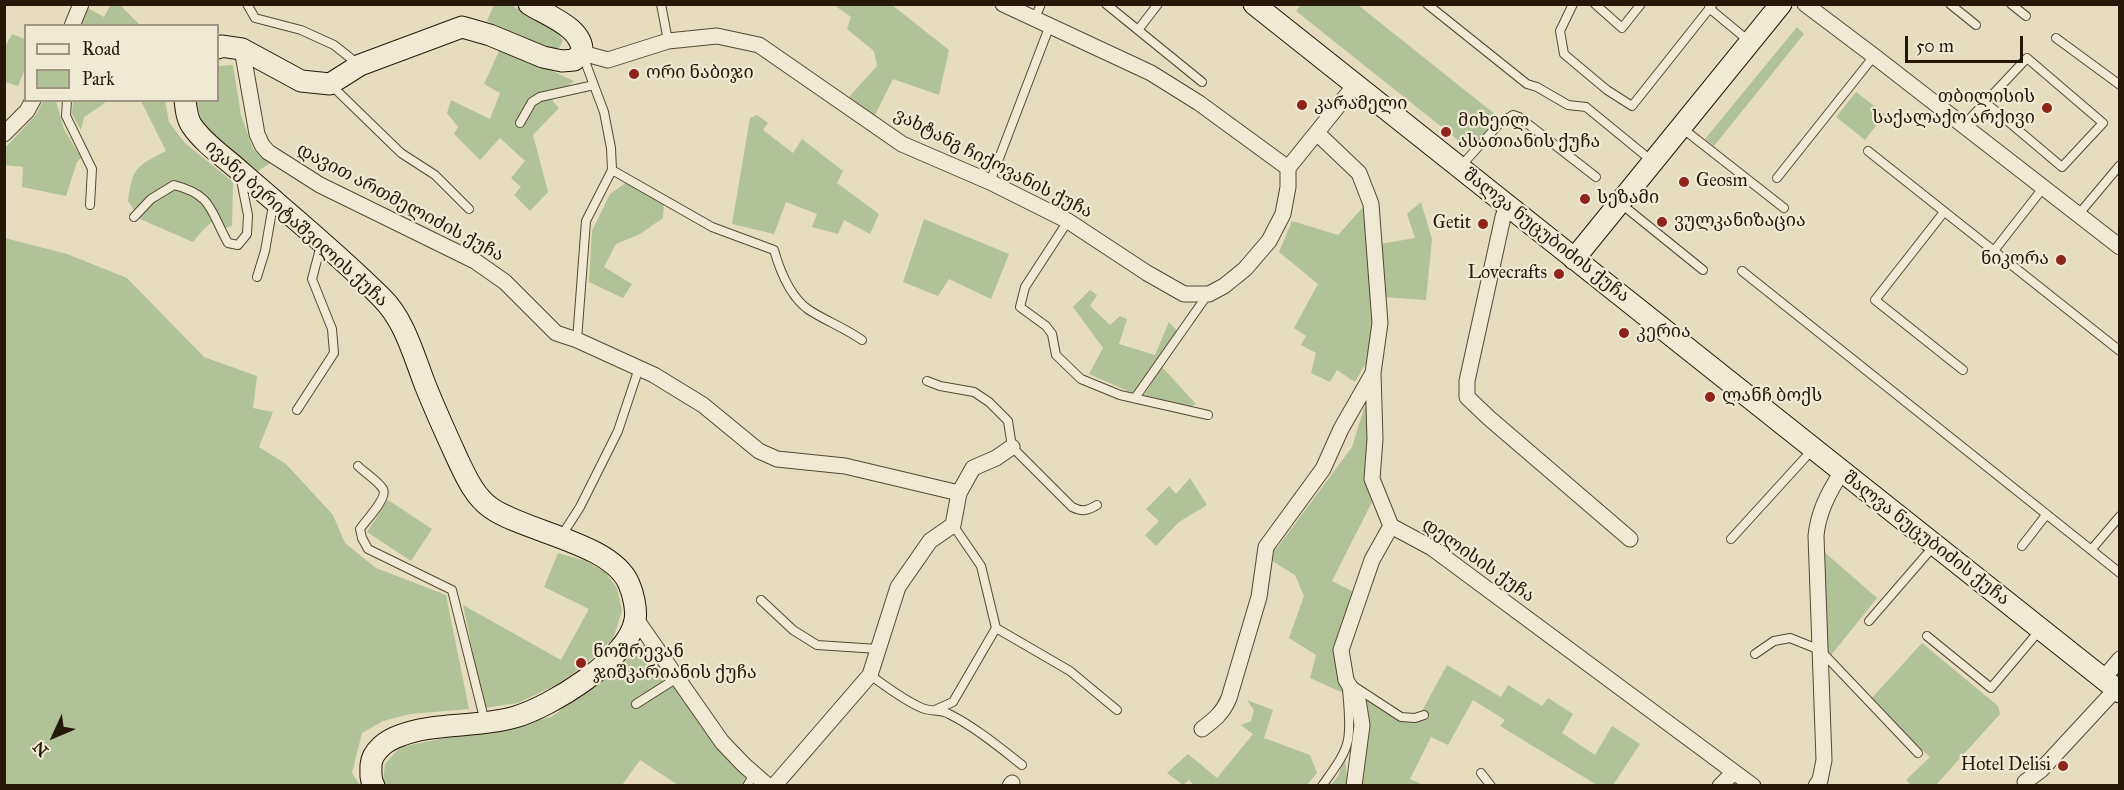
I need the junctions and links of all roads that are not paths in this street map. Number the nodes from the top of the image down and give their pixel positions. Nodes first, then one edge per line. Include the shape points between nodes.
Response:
1 (81, 4) edge
2 (247, 4) edge
3 (529, 4) edge
4 (661, 4) edge
5 (1003, 4) edge
6 (1106, 4) edge
7 (1158, 4) edge
8 (1426, 4) edge
9 (1573, 4) edge
10 (1594, 4) edge
11 (1641, 4) edge
12 (1781, 4) edge
13 (1805, 4) edge
14 (1950, 4) edge
15 (2011, 4) edge
16 (1264, 7) edge
17 (1711, 7) edge
18 (1038, 11) edge
19 (2026, 16) dead end
20 (73, 24) edge
21 (1050, 25) junction
22 (1976, 25) dead end
23 (1138, 30) junction
24 (2056, 38) dead end
25 (668, 41) junction
26 (1750, 42) junction
27 (219, 47) edge
28 (242, 49) junction
29 (582, 53) junction
30 (1874, 56) junction
31 (360, 65) junction
32 (1202, 82) dead end
33 (330, 84) junction
34 (594, 85) junction
35 (2120, 85) edge
36 (1355, 86) junction
37 (32, 102) edge
38 (68, 102) edge
39 (185, 102) edge
40 (1985, 102) junction
41 (520, 123) dead end
42 (1963, 126) junction
43 (1680, 127) junction
44 (1317, 133) junction
45 (4, 134) edge
46 (1868, 151) dead end
47 (1653, 162) junction
48 (2120, 165) edge
49 (1288, 168) junction
50 (1459, 168) junction
51 (239, 169) junction
52 (612, 170) junction
53 (1596, 177) dead end
54 (1777, 178) dead end
55 (990, 182) junction
56 (2043, 188) junction
57 (274, 201) junction
58 (1619, 202) junction
59 (90, 205) dead end
60 (1507, 206) junction
61 (469, 208) dead end
62 (1784, 208) dead end
63 (1944, 212) junction
64 (2078, 215) junction
65 (134, 217) dead end
66 (1068, 221) junction
67 (322, 242) junction
68 (2120, 248) edge
69 (1993, 252) junction
70 (1574, 259) junction
71 (1703, 270) dead end
72 (1742, 272) dead end
73 (257, 277) dead end
74 (1209, 294) junction
75 (577, 340) junction
76 (862, 340) dead end
77 (2120, 351) edge
78 (639, 368) junction
79 (1963, 370) dead end
80 (1373, 373) junction
81 (927, 381) dead end
82 (1135, 398) junction
83 (297, 410) dead end
84 (1209, 415) dead end
85 (1012, 447) junction
86 (1814, 449) junction
87 (358, 466) dead end
88 (1842, 472) junction
89 (958, 493) junction
90 (1097, 505) dead end
91 (2046, 515) junction
92 (2120, 516) edge
93 (953, 525) junction
94 (1391, 526) junction
95 (560, 538) junction
96 (1630, 538) dead end
97 (1731, 538) dead end
98 (1934, 545) junction
99 (2022, 546) dead end
100 (2091, 550) junction
101 (2120, 573) edge
102 (762, 600) dead end
103 (636, 619) junction
104 (1869, 621) dead end
105 (996, 628) junction
106 (2040, 629) junction
107 (1927, 636) dead end
108 (878, 649) junction
109 (1820, 650) junction
110 (1755, 654) dead end
111 (2120, 659) edge
112 (870, 675) junction
113 (677, 678) junction
114 (1346, 680) junction
115 (2113, 687) edge
116 (636, 704) dead end
117 (937, 709) junction
118 (1117, 710) dead end
119 (1424, 715) dead end
120 (486, 724) junction
121 (1202, 729) dead end
122 (1918, 753) dead end
123 (1022, 765) dead end
124 (1734, 772) junction
125 (1481, 773) dead end
126 (751, 780) edge
127 (2025, 782) dead end
128 (374, 786) edge
129 (768, 786) edge
130 (774, 786) edge
131 (1322, 786) edge
132 (1354, 786) edge
133 (1491, 786) edge
134 (1720, 786) edge
135 (1753, 786) edge
136 (1816, 786) edge

1 - 20 street
2 - 31 lane via 255,18 301,30 334,45
3 - 29 main road via 574,31 583,45
4 - 25 lane
5 - 18 street
6 - 23 lane
7 - 23 lane
8 - 47 lane via 1527,84 1568,105 1586,107
9 - 17 lane via 1560,30 1564,54 1632,106
10 - 11 lane via 1622,28
12 - 26 main road
13 - 30 street
14 - 22 lane
15 - 19 lane
16 - 36 main road, შალვა ნუცუბიძის ქუჩა
17 - 26 lane
18 - 21 street
21 - 49 street via 1151,73
21 - 55 lane
23 - 32 lane
24 - 35 lane
25 - 29 street, ვახტანგ ჩიქოვანის ქუჩა via 608,60
25 - 55 street, ვახტანგ ჩიქოვანის ქუჩა via 717,36 759,45 903,144
26 - 43 main road
27 - 28 main road
28 - 33 main road via 301,81
28 - 75 street, დავით ართმელიძის ქუჩა via 257,134 268,152 320,185 474,261 505,282 556,333
29 - 31 main road via 574,60 543,57 462,27
29 - 34 lane
30 - 42 street
30 - 54 lane
31 - 33 main road
33 - 61 lane via 401,153 435,175
34 - 41 lane via 540,97 532,102
34 - 52 lane via 611,148
36 - 44 street
36 - 50 main road, შალვა ნუცუბიძის ქუჩა
37 - 45 street
38 - 59 lane via 66,116 92,170
39 - 51 main road, ივანე ბერიტაშვილის ქუჩა via 189,123 204,142
40 - 40 lane via 2027,58 2103,123 2062,167
40 - 42 lane
42 - 56 street
43 - 47 main road
43 - 62 lane
44 - 49 street
44 - 80 street via 1359,173 1371,204 1380,323
46 - 63 lane
47 - 58 main road
48 - 64 lane
49 - 74 street via 1283,214 1269,241 1245,269
50 - 53 lane via 1500,123 1513,115
50 - 60 main road, შალვა ნუცუბიძის ქუჩა
51 - 57 main road, ივანე ბერიტაშვილის ქუჩა
51 - 65 lane via 248,215 247,234 238,245 228,243 207,202 192,190 174,185 151,199
52 - 75 lane via 586,221
52 - 76 lane via 712,227 774,250 781,272 807,309
55 - 66 street, ვახტანგ ჩიქოვანის ქუჩა
56 - 64 street
56 - 69 lane
57 - 67 main road, ივანე ბერიტაშვილის ქუჩა
57 - 73 lane
58 - 70 main road
58 - 71 lane
60 - 70 main road, შალვა ნუცუბიძის ქუჩა
60 - 96 street via 1467,381 1467,397
63 - 69 lane
63 - 79 lane via 1875,300
64 - 68 street
66 - 74 street, ვახტანგ ჩიქოვანის ქუჩა via 1184,294
66 - 82 lane via 1025,287 1020,307 1046,326 1052,334 1056,355 1082,379
67 - 83 lane via 312,279 332,329 334,353
67 - 95 main road, ივანე ბერიტაშვილის ქუჩა via 384,299 399,320 477,494 491,508
69 - 77 lane
70 - 86 main road, შალვა ნუცუბიძის ქუჩა
72 - 91 lane
74 - 82 lane
75 - 78 street, დავით ართმელიძის ქუჩა
78 - 89 street, დავით ართმელიძის ქუჩა via 704,405 759,451 777,459 845,466
78 - 95 lane via 618,431
80 - 94 street via 1372,479
80 - 121 street via 1323,469 1266,548 1259,597 1229,698 1225,709
81 - 85 lane via 974,392 988,402 1008,421
82 - 84 lane
85 - 89 street via 973,468
85 - 90 lane via 1072,507 1086,511
86 - 88 main road, შალვა ნუცუბიძის ქუჩა
86 - 97 lane
87 - 120 lane via 383,489 384,495 360,529 368,549 452,590
88 - 98 main road, შალვა ნუცუბიძის ქუჩა
88 - 109 street via 1825,501 1817,525
89 - 93 street
91 - 99 lane
91 - 100 lane
92 - 100 lane
93 - 105 lane via 981,566
93 - 108 street via 930,541 902,579
94 - 114 street via 1372,560 1341,650
94 - 124 street, დელისის ქუჩა via 1432,548
95 - 103 main road, ივანე ბერიტაშვილის ქუჩა via 594,552 617,568 628,582
98 - 104 lane
98 - 106 main road, შალვა ნუცუბიძის ქუჩა
100 - 101 lane
102 - 108 lane via 793,630 817,645
103 - 113 street
103 - 120 main road via 617,654 565,694 517,717
105 - 117 lane via 953,702
105 - 118 lane via 1070,671
106 - 107 lane via 1991,688
106 - 115 main road, შალვა ნუცუბიძის ქუჩა
108 - 112 street
109 - 110 lane via 1790,638 1774,641
109 - 122 lane
109 - 136 street via 1824,760
111 - 115 street
112 - 117 lane via 910,702 926,710
112 - 130 street
113 - 116 lane
113 - 126 street
114 - 119 lane via 1401,717
114 - 131 lane via 1348,742
114 - 132 street via 1358,700 1362,725
115 - 127 street via 2041,770
117 - 123 lane via 966,724
120 - 128 main road via 400,735 382,745 372,759
124 - 134 street
124 - 135 street, დელისის ქუჩა
125 - 133 lane
126 - 129 street

